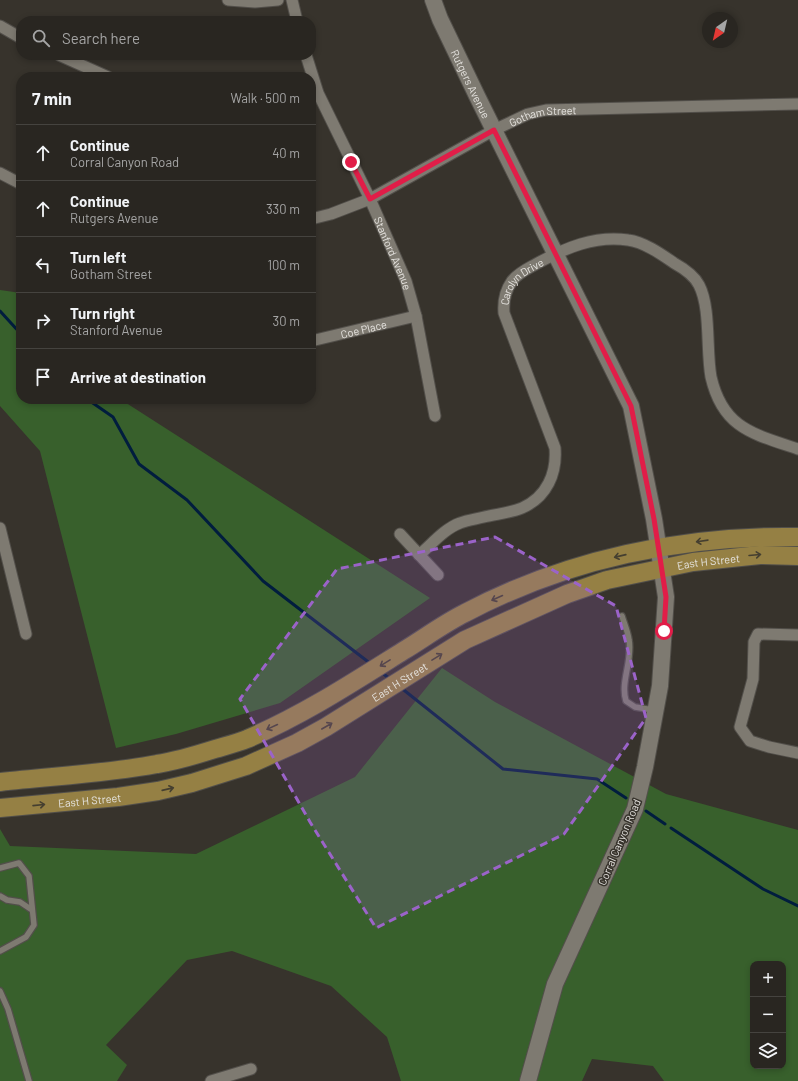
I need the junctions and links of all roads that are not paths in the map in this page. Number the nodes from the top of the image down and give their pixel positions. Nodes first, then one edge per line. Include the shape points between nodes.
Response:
1 (228, 0) edge
2 (278, 0) edge
3 (292, 0) edge
4 (433, 0) edge
5 (296, 16) edge
6 (0, 26) edge
7 (16, 35) edge
8 (70, 60) edge
9 (307, 60) edge
10 (97, 72) edge
11 (309, 72) edge
12 (316, 99) edge
13 (798, 104) edge
14 (494, 130) junction
15 (0, 173) edge
16 (16, 181) edge
17 (370, 199) junction
18 (316, 218) edge
19 (556, 253) junction
20 (416, 316) junction
21 (316, 339) edge
22 (435, 416) dead end
23 (798, 449) edge
24 (0, 528) edge
25 (400, 534) dead end
26 (798, 537) edge
27 (658, 548) junction
28 (419, 555) junction
29 (798, 556) edge
30 (661, 568) junction
31 (438, 575) dead end
32 (622, 616) dead end
33 (26, 634) dead end
34 (798, 635) edge
35 (656, 711) junction
36 (798, 752) edge
37 (0, 782) edge
38 (0, 808) edge
39 (0, 868) edge
40 (0, 896) edge
41 (32, 910) junction
42 (0, 951) edge
43 (0, 991) edge
44 (251, 1069) dead end
45 (29, 1081) edge
46 (211, 1081) edge
47 (528, 1081) edge

1 - 2 street
3 - 5 street
4 - 14 main road, Rutgers Avenue
6 - 7 street
8 - 10 street
9 - 11 street, Stanford Avenue
12 - 17 street, Stanford Avenue
13 - 14 street, Gotham Street via 546,110 528,114
14 - 17 street, Gotham Street
14 - 19 main road, Rutgers Avenue
15 - 16 street
17 - 18 street, Gotham Street
17 - 20 street, Stanford Avenue via 406,281
19 - 23 street, Carolyn Drive via 582,242 630,240 687,271 698,283 705,297 711,377 713,388 724,410 751,433
19 - 27 main road, Rutgers Avenue via 631,406
19 - 28 street, Carolyn Drive via 516,276 508,287 504,306 504,313 555,448 555,465 550,481 541,494 529,504 515,510 460,523 445,532
20 - 21 street, Coe Place
20 - 22 street, Stanford Avenue
24 - 33 street
25 - 28 street
26 -> 27 main road, East H Street via 759,536
27 - 30 main road, Rutgers Avenue
27 -> 37 main road, East H Street via 596,561 538,580 464,613 325,700 245,740 157,764
28 - 31 street
30 -> 29 main road, East H Street via 760,555
30 - 35 main road, Corral Canyon Road via 666,597
38 -> 30 main road, East H Street via 158,791 246,766 326,727 465,640 567,594 607,580
32 - 35 lane via 630,640 624,694 626,701 634,707
34 - 36 street via 758,634 754,642 753,679 740,727 750,741
35 - 47 main road, Corral Canyon Road via 635,809 555,984
39 - 41 lane via 19,863 24,868 29,876
40 - 41 lane via 20,902
41 - 42 lane via 34,925 26,936
43 - 45 lane via 8,1009
44 - 46 street

